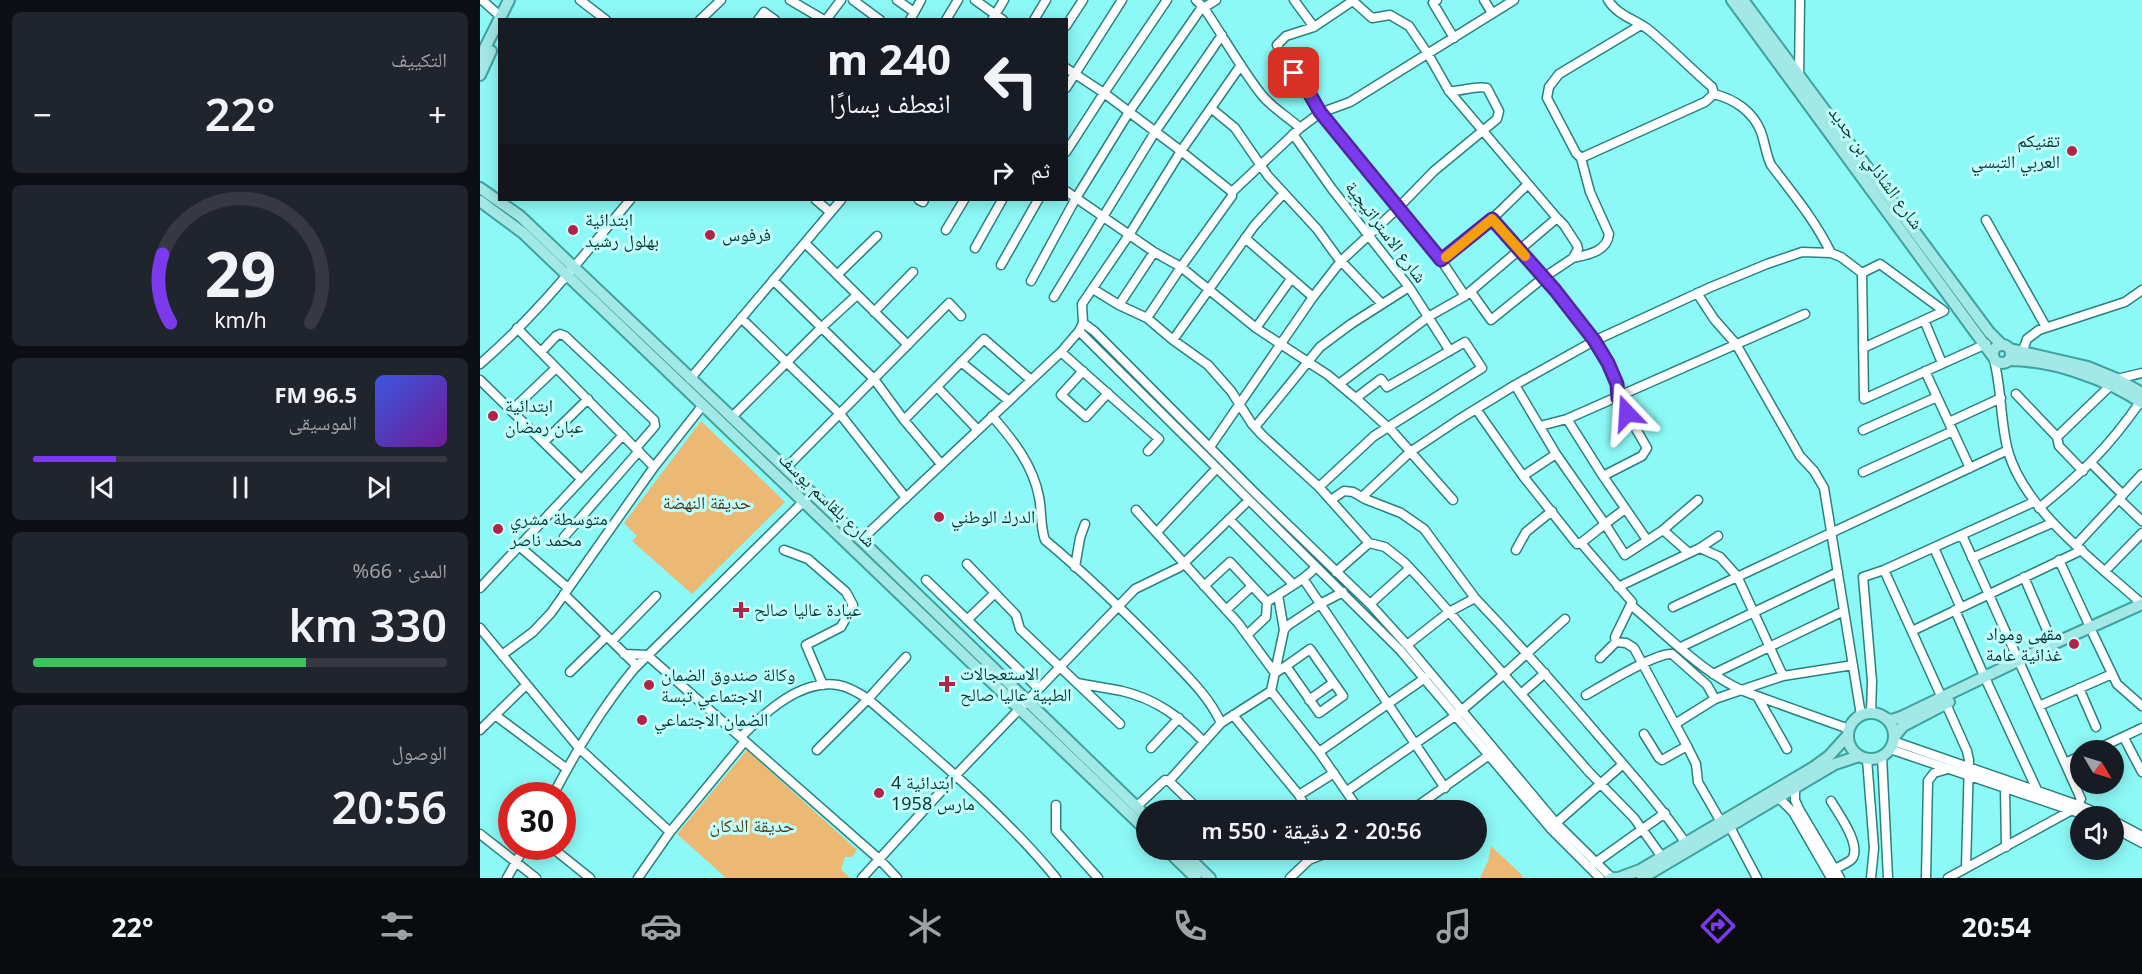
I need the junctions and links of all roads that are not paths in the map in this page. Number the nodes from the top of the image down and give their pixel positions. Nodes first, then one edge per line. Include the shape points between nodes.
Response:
1 (482, 0) edge
2 (509, 0) edge
3 (516, 0) edge
4 (580, 0) edge
5 (721, 0) edge
6 (790, 0) edge
7 (841, 0) edge
8 (853, 0) edge
9 (897, 0) edge
10 (921, 0) edge
11 (958, 0) edge
12 (975, 0) edge
13 (1004, 0) edge
14 (1046, 0) edge
15 (1083, 0) edge
16 (1122, 0) edge
17 (1167, 0) edge
18 (1196, 0) edge
19 (1216, 0) edge
20 (1294, 0) edge
21 (1353, 0) edge
22 (1437, 0) edge
23 (1484, 0) edge
24 (1514, 0) edge
25 (1608, 0) edge
26 (1732, 0) edge
27 (1743, 0) edge
28 (1800, 0) edge
29 (1204, 8) junction
30 (1492, 13) junction
31 (912, 16) edge
32 (504, 18) edge
33 (603, 18) edge
34 (702, 18) edge
35 (760, 18) edge
36 (772, 18) edge
37 (822, 18) edge
38 (827, 18) edge
39 (877, 18) edge
40 (947, 18) edge
41 (997, 18) edge
42 (1035, 18) edge
43 (1068, 23) edge
44 (498, 24) edge
45 (1641, 25) junction
46 (1314, 27) junction
47 (1222, 35) junction
48 (498, 38) edge
49 (1454, 38) junction
50 (484, 39) edge
51 (1428, 54) junction
52 (480, 58) edge
53 (1241, 65) junction
54 (1068, 69) edge
55 (1075, 74) junction
56 (480, 75) edge
57 (1797, 82) junction
58 (1068, 85) edge
59 (1449, 91) junction
60 (1104, 93) junction
61 (1714, 94) junction
62 (1212, 109) junction
63 (1129, 112) junction
64 (1320, 112) junction
65 (1483, 130) junction
66 (1296, 131) junction
67 (1155, 132) junction
68 (1068, 149) edge
69 (1181, 151) junction
70 (1581, 158) junction
71 (1260, 164) junction
72 (1528, 184) junction
73 (480, 188) edge
74 (1068, 192) edge
75 (1232, 192) junction
76 (1284, 193) junction
77 (1076, 198) junction
78 (480, 201) edge
79 (498, 201) edge
80 (499, 201) edge
81 (629, 201) edge
82 (817, 201) edge
83 (840, 201) edge
84 (963, 201) edge
85 (1001, 201) edge
86 (1037, 201) edge
87 (1398, 209) junction
88 (830, 212) junction
89 (1102, 216) junction
90 (1557, 218) junction
91 (1492, 219) junction
92 (1986, 220) dead end
93 (946, 230) dead end
94 (1129, 235) junction
95 (877, 236) dead end
96 (1368, 236) junction
97 (1245, 238) junction
98 (805, 243) junction
99 (975, 248) dead end
100 (1519, 250) junction
101 (1154, 252) junction
102 (1831, 253) junction
103 (1573, 258) junction
104 (1441, 260) junction
105 (1341, 261) junction
106 (1001, 265) dead end
107 (1181, 267) junction
108 (570, 271) junction
109 (913, 272) dead end
110 (1862, 273) junction
111 (837, 275) junction
112 (1543, 278) junction
113 (1291, 279) junction
114 (773, 280) junction
115 (1031, 281) dead end
116 (1408, 287) junction
117 (1093, 289) junction
118 (2142, 290) edge
119 (1209, 291) junction
120 (1697, 293) junction
121 (1468, 294) junction
122 (857, 295) junction
123 (1054, 297) dead end
124 (1313, 297) junction
125 (1382, 304) junction
126 (1119, 305) junction
127 (874, 312) junction
128 (1805, 314) dead end
129 (961, 315) dead end
130 (1428, 317) junction
131 (741, 318) junction
132 (1147, 318) junction
133 (1924, 320) junction
134 (822, 327) junction
135 (1081, 327) junction
136 (2046, 327) junction
137 (517, 328) junction
138 (1256, 328) junction
139 (1173, 340) junction
140 (1594, 340) junction
141 (1281, 344) junction
142 (1736, 344) junction
143 (1986, 344) junction
144 (908, 345) junction
145 (1863, 348) junction
146 (1450, 351) junction
147 (541, 352) junction
148 (1060, 352) junction
149 (2022, 352) junction
150 (2002, 356) junction
151 (1307, 361) junction
152 (786, 362) junction
153 (961, 362) junction
154 (1942, 363) junction
155 (480, 364) edge
156 (556, 368) junction
157 (1083, 371) junction
158 (1925, 371) junction
159 (2142, 373) edge
160 (690, 379) junction
161 (874, 379) junction
162 (480, 380) edge
163 (1030, 380) junction
164 (2114, 382) junction
165 (1339, 384) junction
166 (1515, 385) junction
167 (937, 387) junction
168 (1108, 393) junction
169 (2016, 394) dead end
170 (1937, 397) junction
171 (1356, 398) junction
172 (1618, 398) junction
173 (2001, 398) junction
174 (588, 399) junction
175 (2141, 399) edge
176 (1008, 401) junction
177 (1240, 404) junction
178 (703, 405) junction
179 (1476, 409) junction
180 (511, 411) junction
181 (840, 414) junction
182 (992, 416) junction
183 (731, 418) junction
184 (1567, 419) junction
185 (904, 420) junction
186 (1949, 423) junction
187 (1540, 426) junction
188 (1255, 427) junction
189 (1388, 428) junction
190 (978, 430) junction
191 (1863, 430) dead end
192 (1953, 431) junction
193 (623, 435) junction
194 (2057, 437) junction
195 (544, 442) junction
196 (1210, 447) junction
197 (638, 449) junction
198 (2008, 450) junction
199 (1148, 451) dead end
200 (1410, 452) junction
201 (1556, 454) junction
202 (941, 464) junction
203 (2091, 464) junction
204 (654, 467) junction
205 (1217, 468) junction
206 (1970, 468) junction
207 (785, 469) junction
208 (2083, 471) junction
209 (1863, 472) dead end
210 (2142, 474) edge
211 (1523, 476) junction
212 (1603, 476) junction
213 (581, 479) junction
214 (1319, 487) junction
215 (1362, 497) junction
216 (2121, 497) junction
217 (906, 498) junction
218 (1331, 500) junction
219 (1453, 500) dead end
220 (1698, 500) dead end
221 (804, 501) junction
222 (1248, 501) junction
223 (2037, 505) junction
224 (1625, 509) junction
225 (1136, 510) dead end
226 (1552, 511) junction
227 (1229, 519) junction
228 (2142, 521) edge
229 (2052, 523) junction
230 (1085, 524) dead end
231 (1605, 524) junction
232 (1662, 530) junction
233 (1157, 532) junction
234 (1832, 532) junction
235 (2142, 533) edge
236 (1962, 535) junction
237 (1718, 536) dead end
238 (564, 537) dead end
239 (861, 540) junction
240 (1647, 540) junction
241 (1369, 543) junction
242 (1581, 543) junction
243 (519, 546) junction
244 (2079, 547) junction
245 (1700, 548) junction
246 (1934, 548) junction
247 (784, 550) dead end
248 (1516, 550) dead end
249 (1689, 553) junction
250 (1972, 558) junction
251 (2059, 560) junction
252 (967, 564) dead end
253 (1184, 564) junction
254 (1075, 567) junction
255 (1315, 568) junction
256 (1410, 568) junction
257 (1884, 570) junction
258 (2105, 571) junction
259 (1336, 572) junction
260 (1838, 572) junction
261 (1737, 576) junction
262 (2024, 577) junction
263 (926, 580) dead end
264 (1304, 580) junction
265 (1293, 584) junction
266 (1204, 586) junction
267 (1252, 586) junction
268 (1618, 586) junction
269 (480, 588) edge
270 (566, 591) junction
271 (1343, 592) junction
272 (995, 593) junction
273 (1988, 593) junction
274 (1278, 595) junction
275 (656, 596) dead end
276 (1475, 598) junction
277 (1267, 602) junction
278 (1320, 604) junction
279 (1370, 604) junction
280 (2142, 604) edge
281 (1118, 606) junction
282 (1632, 606) junction
283 (1673, 607) dead end
284 (1958, 608) junction
285 (1226, 610) junction
286 (1844, 611) junction
287 (1449, 612) junction
288 (1754, 612) junction
289 (2142, 612) edge
290 (1565, 619) dead end
291 (967, 620) junction
292 (480, 628) edge
293 (1284, 630) junction
294 (2092, 630) junction
295 (1912, 631) junction
296 (1246, 635) junction
297 (610, 639) junction
298 (1616, 642) junction
299 (2053, 644) junction
300 (1407, 645) junction
301 (1681, 647) junction
302 (1770, 647) junction
303 (1528, 653) junction
304 (624, 654) junction
305 (502, 655) junction
306 (648, 655) junction
307 (906, 657) dead end
308 (1600, 658) dead end
309 (1643, 664) junction
310 (1853, 664) junction
311 (2021, 664) junction
312 (637, 666) junction
313 (1286, 666) junction
314 (1059, 667) junction
315 (570, 672) dead end
316 (1275, 673) junction
317 (1545, 673) junction
318 (1713, 674) junction
319 (2112, 674) junction
320 (1503, 675) junction
321 (1783, 676) junction
322 (1425, 678) junction
323 (1986, 680) junction
324 (1076, 682) junction
325 (1333, 683) junction
326 (526, 685) junction
327 (823, 685) junction
328 (2079, 688) junction
329 (1039, 689) junction
330 (1737, 690) junction
331 (1271, 691) junction
332 (1521, 694) junction
333 (1586, 696) dead end
334 (1757, 696) junction
335 (868, 699) junction
336 (1715, 699) junction
337 (1309, 700) junction
338 (1944, 701) junction
339 (1024, 704) junction
340 (1388, 704) junction
341 (2039, 706) junction
342 (2142, 706) edge
343 (1458, 713) junction
344 (1866, 714) junction
345 (495, 715) junction
346 (1233, 715) junction
347 (1179, 718) junction
348 (1887, 719) junction
349 (1221, 723) junction
350 (1120, 724) dead end
351 (1675, 724) junction
352 (2096, 727) dead end
353 (2142, 728) edge
354 (480, 730) edge
355 (1848, 732) junction
356 (1644, 734) dead end
357 (2124, 738) junction
358 (743, 739) junction
359 (2119, 740) edge
360 (1204, 742) junction
361 (1415, 744) junction
362 (1687, 746) junction
363 (1890, 746) junction
364 (579, 748) junction
365 (1151, 748) dead end
366 (1787, 749) dead end
367 (817, 750) dead end
368 (1319, 752) junction
369 (1492, 754) junction
370 (1863, 757) junction
371 (2070, 761) edge
372 (2065, 763) junction
373 (1623, 764) junction
374 (567, 769) junction
375 (1948, 770) junction
376 (1969, 771) junction
377 (2142, 772) edge
378 (1334, 773) junction
379 (955, 777) junction
380 (1169, 781) junction
381 (560, 782) edge
382 (1600, 784) junction
383 (1445, 788) junction
384 (2005, 788) junction
385 (1795, 790) junction
386 (1347, 791) junction
387 (2038, 792) junction
388 (1299, 795) junction
389 (1779, 798) junction
390 (1143, 800) edge
391 (1189, 800) edge
392 (1302, 800) edge
393 (1353, 800) edge
394 (1427, 800) edge
395 (1831, 801) dead end
396 (1056, 805) dead end
397 (2071, 806) edge
398 (2073, 806) edge
399 (2075, 806) edge
400 (1136, 807) edge
401 (2070, 810) edge
402 (1665, 813) junction
403 (1136, 820) edge
404 (1557, 823) junction
405 (1726, 824) junction
406 (2124, 826) edge
407 (1642, 828) junction
408 (670, 832) junction
409 (2124, 833) edge
410 (480, 834) edge
411 (2142, 836) edge
412 (1685, 842) junction
413 (2142, 843) edge
414 (2006, 847) junction
415 (1662, 857) junction
416 (879, 859) junction
417 (568, 860) edge
418 (1177, 860) edge
419 (1191, 860) edge
420 (1311, 860) edge
421 (516, 862) junction
422 (1595, 863) junction
423 (1966, 868) junction
424 (1833, 874) edge
425 (507, 878) edge
426 (536, 878) edge
427 (590, 878) edge
428 (638, 878) edge
429 (862, 878) edge
430 (897, 878) edge
431 (1056, 878) edge
432 (1098, 878) edge
433 (1196, 878) edge
434 (1210, 878) edge
435 (1290, 878) edge
436 (1600, 878) edge
437 (1611, 878) edge
438 (1622, 878) edge
439 (1642, 878) edge
440 (1757, 878) edge
441 (1840, 878) edge
442 (1871, 878) edge
443 (1888, 878) edge
444 (1926, 878) edge
445 (1948, 878) edge

1 - 32 street
2 - 32 main road
3 - 32 main road
4 - 33 street
5 - 34 street
6 - 37 street
7 - 38 street
8 - 39 street
9 - 31 street
10 - 31 street
11 - 40 street
12 - 41 street
13 - 41 street
14 - 42 street
15 - 43 street
16 - 55 street
17 - 60 street
18 - 29 street, شارع الاستراتيجية
19 - 29 street
20 - 46 street
21 - 46 street
21 - 51 street via 1372,18 1390,15 1409,26
22 - 49 street via 1433,3
23 - 30 street
24 - 30 street
25 - 45 street
26 - 57 main road, شارع الشاذلي بن جديد
27 - 57 main road, شارع الشاذلي بن جديد
28 - 57 street
29 - 47 street, شارع الاستراتيجية
29 - 63 street
30 - 49 street
35 - 36 street via 764,12
44 - 50 main road
45 - 61 street via 1712,87
45 - 70 street via 1560,74 1549,87 1547,98
46 - 64 street via 1286,36 1277,45
47 - 53 street, شارع الاستراتيجية
47 - 67 street
48 - 56 main road
49 - 51 street
50 - 52 main road
51 - 59 street
51 - 64 street via 1350,102
53 - 62 street
53 - 66 street, شارع الاستراتيجية via 1261,95
54 - 55 street
55 - 58 street
55 - 60 street
57 - 143 main road, شارع الشاذلي بن جديد
57 - 150 main road, شارع الشاذلي بن جديد via 1989,332
59 - 65 street
59 - 65 street via 1487,88 1499,115
60 - 63 street
60 - 68 street
61 - 70 street via 1705,102
61 - 102 street via 1749,112 1761,132 1771,165 1820,230
62 - 69 street
62 - 71 street via 1235,128
63 - 67 street
63 - 77 street
64 - 66 street
64 - 87 street
65 - 72 street
65 - 87 street via 1434,171
66 - 71 street
66 - 96 street, شارع الاستراتيجية
67 - 69 street
67 - 89 street
69 - 75 street
69 - 94 street
70 - 103 street via 1590,192 1609,234 1606,244 1598,250
71 - 75 street
71 - 76 street
72 - 90 street
72 - 91 street
73 - 79 main road, شارع بلقاسم يوسف
74 - 77 street
75 - 107 street
76 - 97 street
76 - 105 street
77 - 89 street
77 - 115 street
78 - 108 main road, شارع بلقاسم يوسف
80 - 108 main road, شارع بلقاسم يوسف via 520,216
81 - 108 street
82 - 88 street
83 - 88 street
84 - 93 street
85 - 99 street
86 - 106 street
87 - 96 street
87 - 104 street
88 - 98 street
89 - 94 street
89 - 123 street
90 - 100 street
90 - 103 street via 1577,245
91 - 100 street
91 - 104 street
92 - 136 street
94 - 101 street
94 - 117 street
95 - 111 street
96 - 105 street
96 - 116 street, شارع الاستراتيجية
97 - 113 street
97 - 119 street
98 - 111 street
98 - 114 street
100 - 112 street
100 - 121 street
101 - 107 street
101 - 126 street
102 - 110 street
102 - 120 street via 1791,254
103 - 112 street
104 - 121 street
105 - 124 street
105 - 125 street
107 - 119 street
107 - 132 street
108 - 137 street
108 - 160 main road, شارع بلقاسم يوسف
108 - 178 main road, شارع بلقاسم يوسف
109 - 127 street
110 - 133 street via 1880,264 1944,311
110 - 145 street
111 - 122 street
112 - 121 street via 1491,320
112 - 140 street
113 - 124 street
113 - 138 street
114 - 131 street
114 - 134 street
116 - 125 street
116 - 130 street, شارع الاستراتيجية
117 - 126 street
117 - 135 street via 1082,304
118 - 136 street via 2125,302
119 - 138 street
119 - 139 street
120 - 140 street
120 - 142 street
121 - 130 street
122 - 127 street
122 - 134 street
124 - 141 street
125 - 151 street via 1320,347
126 - 132 street
127 - 144 street
128 - 142 street
129 - 144 street via 950,303
130 - 146 street, شارع الاستراتيجية
130 - 165 street
131 - 152 street
131 - 160 street
132 - 139 street
133 - 145 street
133 - 154 street
134 - 152 street
134 - 161 street
135 - 148 street
135 - 196 street via 1094,331
135 - 205 street
136 - 149 street via 2027,339
137 - 147 street
137 - 155 street
138 - 141 street
139 - 177 street via 1208,365
140 - 166 street
140 - 172 street via 1614,375
141 - 151 street
141 - 177 street
142 - 172 street
142 - 234 street via 1800,456 1821,482
143 - 150 main road, شارع الشاذلي بن جديد
143 - 154 street
144 - 161 street
145 - 158 street via 1864,399
146 - 171 street via 1387,387 1381,379
146 - 189 street via 1464,342 1482,368
147 - 156 street
147 - 197 street via 556,336 565,336 654,420 656,426
148 - 157 street
148 - 163 street
149 - 150 main road
149 - 164 main road via 2088,367
150 - 164 main road
150 - 173 street
151 - 165 street
151 - 188 street
152 - 181 street
152 - 183 street
153 - 163 street via 984,339
153 - 167 street
153 - 176 street
154 - 158 street
156 - 174 street
156 - 180 street
157 - 168 street
157 - 168 street via 1061,395 1069,403 1086,417
158 - 170 street
159 - 164 street
160 - 183 main road, شارع بلقاسم يوسف
161 - 181 street
161 - 185 street
162 - 180 street
163 - 176 street
164 - 175 main road
164 - 194 street
165 - 171 street
166 - 179 street
166 - 187 street
167 - 185 street
167 - 190 street
168 - 199 street via 1159,439
169 - 194 street
170 - 186 street
170 - 191 street
171 - 189 street
172 - 184 street
172 - 212 street via 1647,448 1642,456
173 - 186 street
173 - 198 street
174 - 193 street
174 - 195 street
175 - 203 street
176 - 182 street
177 - 188 street
177 - 196 street
178 - 204 street
178 - 221 main road, شارع بلقاسم يوسف
179 - 200 street
179 - 211 street
180 - 195 street
181 - 207 street
181 - 217 street
182 - 190 street
182 - 254 street via 1029,465 1039,496 1045,540
183 - 207 main road, شارع بلقاسم يوسف
184 - 187 street
184 - 212 street
185 - 202 street
186 - 192 street
187 - 201 street
188 - 214 street
189 - 200 street
189 - 214 street via 1374,436
190 - 202 street
192 - 206 street
192 - 209 street
193 - 197 street
193 - 213 street
194 - 208 street via 2062,450
195 - 213 street
196 - 259 street
197 - 204 street
197 - 238 street
198 - 206 street
198 - 223 street via 2015,470
200 - 215 street
200 - 219 street
201 - 211 street
201 - 231 street
202 - 217 street
203 - 208 street
203 - 216 street
204 - 270 street
205 - 222 street
205 - 233 street
206 - 234 street
207 - 239 main road, شارع بلقاسم يوسف
208 - 223 street
210 - 216 street
211 - 226 street
212 - 224 street
213 - 243 street
214 - 218 street
215 - 218 street via 1344,490
215 - 276 street via 1401,513 1424,529
216 - 228 street
216 - 244 street
217 - 239 street
218 - 241 street
220 - 232 street
221 - 306 street
221 - 339 main road, شارع بلقاسم يوسف
222 - 227 street
222 - 255 street
223 - 229 street
223 - 236 street
224 - 231 street
224 - 240 street
225 - 233 street
226 - 242 street
226 - 248 street via 1526,532
227 - 253 street
227 - 265 street
229 - 244 street
229 - 250 street
230 - 254 street
231 - 240 street via 1624,555
231 - 242 street
232 - 240 street
232 - 249 street
233 - 253 street
234 - 260 street
234 - 261 street
235 - 258 street
236 - 246 street
236 - 250 street
237 - 245 street
239 - 339 main road, شارع بلقاسم يوسف
241 - 256 street via 1385,547
241 - 259 street
242 - 268 street
243 - 269 street
243 - 270 street
244 - 251 street
244 - 258 street
245 - 249 street
245 - 261 street via 1720,557
246 - 257 street
246 - 284 street
247 - 327 street via 808,559 846,592 853,605 841,627 806,645
249 - 268 street
250 - 273 street
251 - 262 street
251 - 294 street
252 - 272 street
253 - 266 street
253 - 281 street via 1141,585
254 - 281 street
255 - 264 street
255 - 271 street
256 - 279 street
256 - 287 street
257 - 295 street
257 - 344 street via 1863,577 1872,681
258 - 280 street
259 - 279 street
260 - 286 street
260 - 288 street
261 - 283 street
261 - 288 street
262 - 273 street
262 - 299 street
263 - 291 street
264 - 265 street
264 - 278 street
265 - 274 street
266 - 267 street via 1230,562
266 - 285 street
267 - 277 street
267 - 285 street
268 - 282 street
270 - 297 street
270 - 305 street via 543,622
271 - 278 street
271 - 322 street
272 - 291 street
272 - 314 street via 1016,615 1020,629
273 - 284 street
273 - 311 street
274 - 277 street
274 - 293 street
275 - 297 street
276 - 287 street
276 - 303 street
277 - 296 street via 1266,617
278 - 293 street
278 - 340 street
279 - 300 street
280 - 294 main road
281 - 314 street
281 - 349 street via 1192,682
282 - 298 street
282 - 301 street
284 - 295 street
284 - 323 street
285 - 296 street
286 - 302 street
286 - 310 street
287 - 300 street
287 - 320 street
288 - 301 street
288 - 302 street
289 - 294 main road
290 - 303 street
291 - 329 street
292 - 305 street
293 - 316 street
294 - 299 main road
294 - 311 main road
294 - 319 street
295 - 338 street
296 - 316 street
297 - 304 street
297 - 315 street
298 - 308 street
298 - 309 street via 1630,644
299 - 311 main road
300 - 343 street
301 - 318 street
302 - 318 street
302 - 321 street
303 - 317 street
303 - 320 street
304 - 306 street
304 - 312 street
305 - 326 street
306 - 312 street
306 - 358 street
307 - 335 street
309 - 333 street
309 - 336 street via 1671,654 1707,685
309 - 351 street
310 - 321 street
310 - 344 street
311 - 323 main road
311 - 341 street
312 - 364 street
313 - 316 street
313 - 325 street via 1310,649
313 - 337 street
314 - 324 street
314 - 329 street
316 - 331 street
317 - 332 street
317 - 373 street
318 - 330 street
319 - 328 street
319 - 342 street via 2117,684
320 - 332 street
320 - 343 street
321 - 330 street
322 - 340 street
322 - 343 street
323 - 338 main road
323 - 387 street
324 - 347 street via 1134,694
324 - 350 street
325 - 337 street
325 - 337 street via 1343,696 1335,702 1319,713
326 - 345 street
326 - 364 street
327 - 335 street via 839,685
327 - 358 street via 786,699 757,720
328 - 341 street
328 - 352 street
329 - 339 street
330 - 334 street
330 - 336 street
331 - 346 street
331 - 368 street
332 - 382 street
334 - 355 street
334 - 366 street
335 - 367 street
335 - 379 street
336 - 351 street
338 - 348 main road via 1898,719
338 - 363 main road via 1903,726
338 - 376 street via 1967,751
339 - 379 street
339 - 400 main road, شارع بلقاسم يوسف
339 - 403 main road, شارع بلقاسم يوسف
340 - 361 street
340 - 368 street
341 - 372 street
343 - 361 street
343 - 369 street
344 - 348 main road
344 - 355 main road via 1852,723
345 - 354 street
345 - 374 street
346 - 349 street
346 - 388 street
347 - 360 street
347 - 365 street
348 - 363 main road via 1893,730
349 - 360 street
351 - 362 street
353 - 357 street
355 - 370 main road via 1849,743
355 - 405 main road via 1822,762
356 - 362 street via 1662,760
357 - 359 street
357 - 377 street
358 - 408 street
358 - 416 street
360 - 380 street
361 - 383 street
361 - 386 street
362 - 405 street via 1696,764 1698,782
363 - 370 main road
363 - 375 street
363 - 376 street
363 - 443 street
364 - 374 street
364 - 408 street
368 - 378 street
369 - 383 street
369 - 404 street
369 - 436 street via 1551,829
370 - 385 main road via 1840,761
370 - 442 street via 1874,848
371 - 372 street
372 - 399 street via 2080,795
373 - 382 street
373 - 402 street
374 - 381 street
375 - 376 street
375 - 444 street via 1934,773 1928,781
376 - 384 street
376 - 387 street
376 - 423 street
378 - 386 street
378 - 388 street
379 - 416 street
379 - 431 street via 1016,832
380 - 390 street via 1162,781
380 - 391 street
382 - 404 street
382 - 407 street
383 - 394 street
384 - 397 street
384 - 414 street
385 - 389 main road
385 - 424 street via 1799,809
386 - 393 street
387 - 398 street
388 - 392 street
389 - 405 main road
389 - 424 street via 1793,812
395 - 424 street via 1850,834 1854,851 1852,859
396 - 432 street via 1056,831
401 - 414 street
402 - 407 street
402 - 412 street
404 - 422 street
405 - 412 main road
405 - 439 main road
405 - 440 street
406 - 411 street
407 - 415 street
407 - 422 street
408 - 428 street
409 - 413 street
410 - 421 street
412 - 415 main road
414 - 423 street
415 - 438 main road
416 - 429 street
416 - 430 street
417 - 427 street
418 - 433 main road
419 - 434 main road
420 - 435 street
421 - 425 street
421 - 426 street
422 - 437 street
423 - 445 street
424 - 441 street
437 - 438 main road

